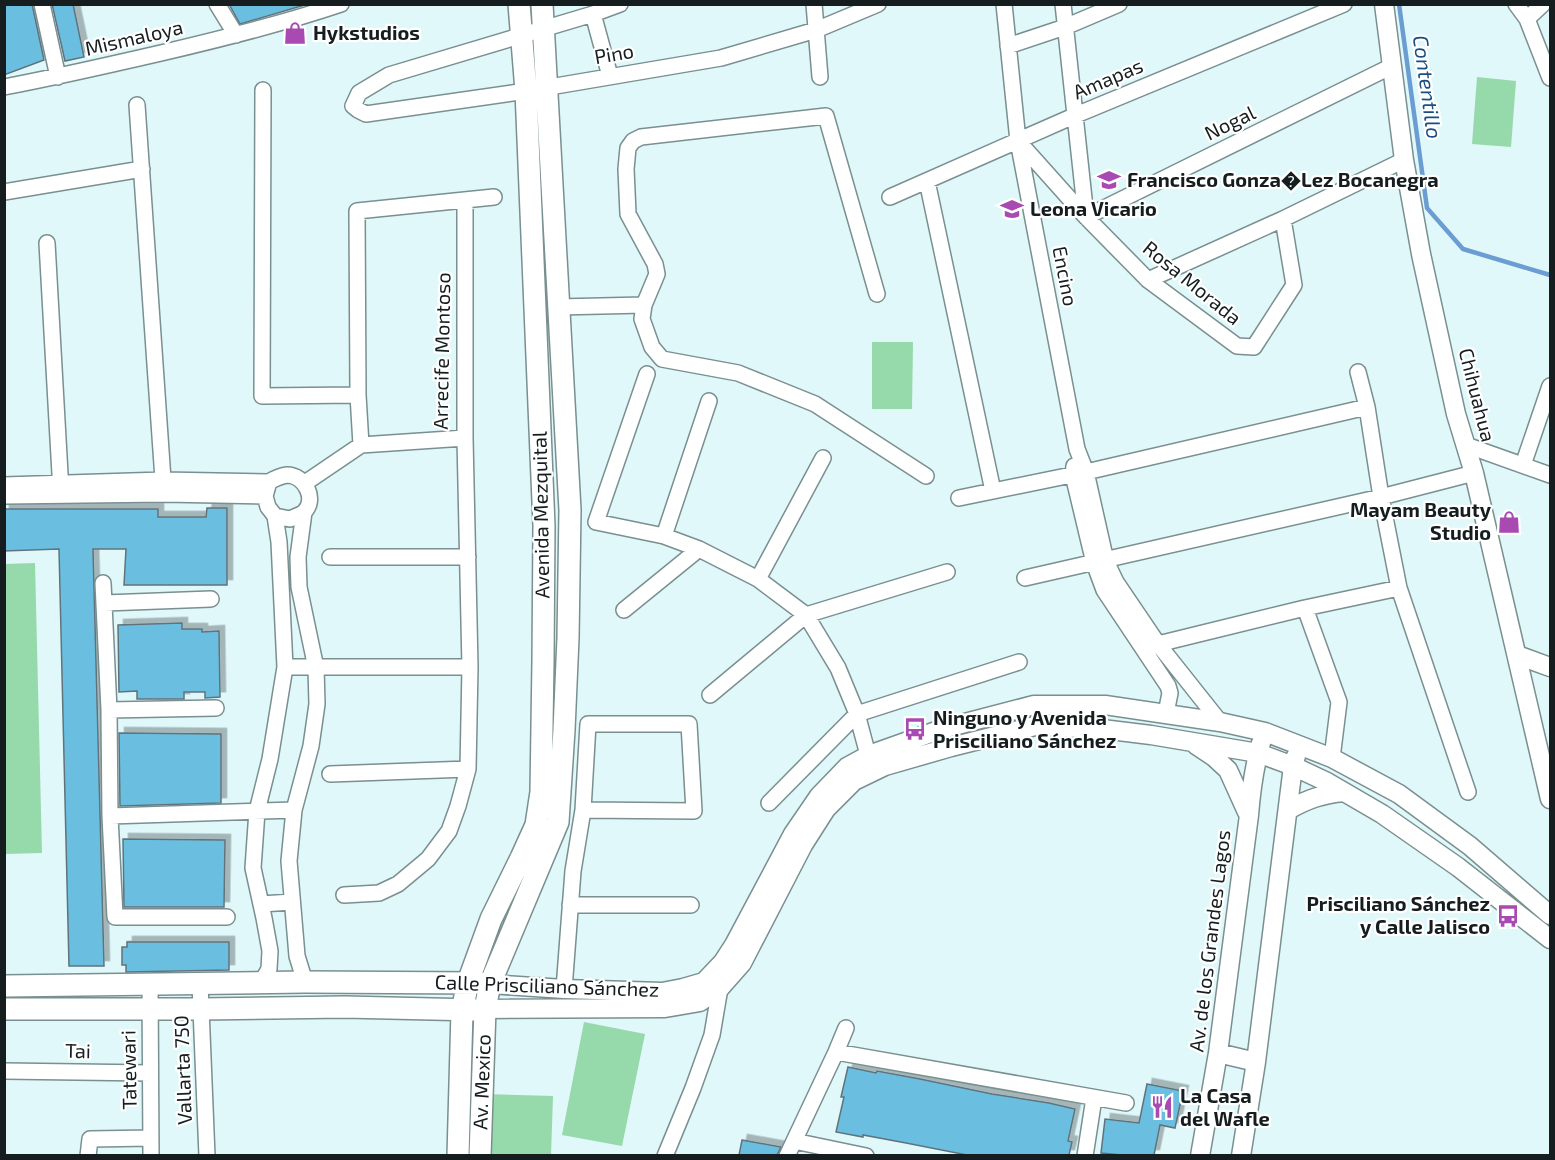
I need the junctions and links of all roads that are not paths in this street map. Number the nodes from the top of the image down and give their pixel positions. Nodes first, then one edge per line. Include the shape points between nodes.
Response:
1 (42, 4) edge
2 (217, 4) edge
3 (341, 4) edge
4 (519, 4) edge
5 (542, 4) edge
6 (620, 4) edge
7 (814, 4) edge
8 (878, 4) edge
9 (1004, 4) edge
10 (1063, 4) edge
11 (1119, 4) edge
12 (1344, 4) edge
13 (1384, 4) edge
14 (1516, 4) edge
15 (1543, 4) edge
16 (314, 8) edge
17 (593, 14) junction
18 (1527, 19) junction
19 (1065, 27) junction
20 (543, 29) junction
21 (816, 30) junction
22 (236, 35) junction
23 (521, 35) junction
24 (1008, 46) junction
25 (1392, 66) junction
26 (610, 76) junction
27 (58, 77) junction
28 (820, 77) dead end
29 (1551, 78) edge
30 (4, 87) edge
31 (536, 89) junction
32 (263, 90) dead end
33 (137, 105) dead end
34 (1076, 115) junction
35 (1018, 141) junction
36 (1404, 160) junction
37 (142, 169) junction
38 (927, 181) junction
39 (4, 192) edge
40 (494, 197) dead end
41 (890, 197) dead end
42 (465, 200) junction
43 (1086, 217) junction
44 (1283, 219) junction
45 (47, 243) dead end
46 (1148, 280) junction
47 (877, 294) dead end
48 (644, 305) junction
49 (558, 306) junction
50 (1358, 372) dead end
51 (646, 374) dead end
52 (1551, 386) edge
53 (358, 395) junction
54 (709, 401) dead end
55 (1366, 407) junction
56 (465, 438) junction
57 (361, 445) junction
58 (1466, 445) junction
59 (823, 458) dead end
60 (1523, 465) junction
61 (1474, 473) junction
62 (1079, 474) junction
63 (1551, 475) edge
64 (926, 476) dead end
65 (305, 483) junction
66 (4, 485) edge
67 (163, 487) junction
68 (60, 489) junction
69 (267, 489) junction
70 (993, 492) junction
71 (4, 496) edge
72 (1381, 497) junction
73 (959, 498) dead end
74 (304, 512) junction
75 (275, 516) junction
76 (663, 536) junction
77 (699, 549) junction
78 (330, 557) dead end
79 (468, 557) junction
80 (1100, 562) junction
81 (947, 572) dead end
82 (758, 579) junction
83 (1025, 579) dead end
84 (103, 583) dead end
85 (1399, 588) junction
86 (211, 599) dead end
87 (105, 603) junction
88 (1305, 608) junction
89 (624, 610) dead end
90 (806, 615) junction
91 (1151, 647) junction
92 (1517, 655) junction
93 (1019, 662) dead end
94 (285, 667) junction
95 (470, 667) junction
96 (1551, 667) edge
97 (316, 668) junction
98 (710, 695) dead end
99 (216, 708) dead end
100 (109, 710) junction
101 (1166, 713) junction
102 (857, 714) junction
103 (1220, 722) junction
104 (1265, 732) junction
105 (1190, 741) junction
106 (1299, 745) junction
107 (1258, 753) junction
108 (1332, 758) junction
109 (871, 763) junction
110 (1293, 766) junction
111 (468, 769) junction
112 (330, 774) dead end
113 (1344, 792) junction
114 (1468, 792) dead end
115 (1550, 793) edge
116 (770, 803) dead end
117 (294, 810) junction
118 (583, 810) junction
119 (1288, 810) junction
120 (257, 811) junction
121 (1249, 815) junction
122 (110, 816) junction
123 (344, 895) dead end
124 (292, 902) junction
125 (261, 904) junction
126 (570, 905) junction
127 (691, 905) dead end
128 (1551, 915) edge
129 (227, 917) dead end
130 (1551, 939) edge
131 (305, 982) junction
132 (468, 982) junction
133 (261, 983) junction
134 (150, 984) junction
135 (200, 984) junction
136 (490, 984) junction
137 (4, 986) edge
138 (720, 988) junction
139 (564, 989) junction
140 (150, 1008) junction
141 (4, 1009) edge
142 (201, 1009) junction
143 (485, 1009) junction
144 (462, 1011) junction
145 (846, 1028) dead end
146 (836, 1052) junction
147 (1218, 1053) junction
148 (1256, 1062) junction
149 (4, 1071) edge
150 (150, 1073) junction
151 (1094, 1098) junction
152 (1126, 1103) dead end
153 (151, 1138) junction
154 (794, 1141) junction
155 (88, 1155) edge
156 (151, 1155) edge
157 (207, 1155) edge
158 (458, 1155) edge
159 (480, 1155) edge
160 (665, 1155) edge
161 (787, 1155) edge
162 (866, 1155) edge
163 (1085, 1155) edge
164 (1200, 1155) edge
165 (1241, 1155) edge

1 - 27 street
2 - 22 street
3 - 16 street, Mismaloya
4 - 23 main road, Avenida Mezquital
5 - 20 main road, Avenida Mezquital
6 - 17 street
7 - 21 street
8 - 21 street, Pino
9 - 24 street, Encino
10 - 19 street
11 - 19 street
12 - 34 street, Amapas
13 - 25 street, Chihuahua
14 - 18 street
15 - 18 street
16 - 22 street, Mismaloya
17 - 20 street
17 - 26 street
18 - 29 street
19 - 24 street
19 - 34 street
20 - 23 street
20 - 31 main road, Avenida Mezquital
21 - 26 street, Pino via 721,58
21 - 28 street
22 - 27 street, Mismaloya
23 - 31 main road, Avenida Mezquital
23 - 31 street, Pino via 389,75 358,93 353,106 366,114
24 - 35 street, Encino
25 - 36 street, Chihuahua
25 - 43 street, Nogal
26 - 31 street, Pino
27 - 30 street, Mismaloya
31 - 49 main road, Avenida Mezquital
31 - 132 main road, Avenida Mezquital via 544,526 541,792 536,825 491,919
32 - 53 street via 262,396
33 - 37 street
34 - 35 street, Amapas
34 - 43 street
35 - 38 street, Amapas
35 - 43 street, Rosa Morada
35 - 62 street, Encino
36 - 44 street
36 - 58 street, Chihuahua via 1421,254
37 - 39 street
37 - 67 street
38 - 41 street, Amapas
38 - 70 street
40 - 42 street
42 - 53 street via 357,211
42 - 56 street, Arrecife Montoso
43 - 46 street, Rosa Morada
44 - 46 street
44 - 46 street, Rosa Morada via 1294,285 1254,347 1237,346
45 - 68 street
47 - 48 street via 826,116 640,137 633,141 628,148 626,169 628,214 657,274
48 - 49 street
48 - 64 street via 642,319 652,347 662,359 738,373 815,404
49 - 136 main road, Avenida Mezquital via 570,510 558,822
50 - 55 street
51 - 76 street via 596,522
52 - 60 street
53 - 57 street
54 - 76 street
55 - 62 street
55 - 72 street
56 - 57 street, Arrecife Montoso
56 - 79 street
57 - 65 street
58 - 60 street
58 - 61 street, Chihuahua
59 - 82 street
60 - 63 street
61 - 72 street
61 - 92 street, Chihuahua
62 - 70 street
62 - 80 street
65 - 69 street via 288,475 279,477
65 - 74 street via 309,503
66 - 68 street
67 - 68 street
67 - 69 street
68 - 71 street
69 - 75 street via 268,507
70 - 73 street
72 - 80 street
72 - 85 street
74 - 75 street via 290,519
74 - 97 street via 298,556 299,587
75 - 94 street
76 - 77 street
77 - 82 street
77 - 89 street
78 - 79 street
79 - 95 street
80 - 83 street
80 - 91 street via 1116,582
81 - 90 street
82 - 90 street
84 - 87 street
85 - 88 street
85 - 114 street
86 - 87 street
87 - 100 street
88 - 91 street
88 - 108 street via 1339,702
90 - 98 street
90 - 102 street via 838,668
91 - 101 street via 1170,693
91 - 103 street
92 - 96 street
92 - 115 street, Chihuahua
93 - 102 street
94 - 97 street
94 - 120 street
95 - 97 street
95 - 111 street
97 - 117 street via 317,704 311,746
99 - 100 street
100 - 122 street
101 - 103 street, Calle Prisciliano Sánchez
101 - 109 street, Calle Prisciliano Sánchez via 1105,705 1035,705 942,729
102 - 109 street
102 - 116 street
103 - 104 street, Calle Prisciliano Sánchez
104 - 106 street, Calle Prisciliano Sánchez
104 - 107 street, Av. de los Grandes Lagos
105 - 107 street, Calle Prisciliano Sánchez
105 - 109 street, Calle Prisciliano Sánchez via 1102,729 1035,726
105 - 121 street via 1228,770
106 - 108 street, Calle Prisciliano Sánchez
106 - 110 street
107 - 110 street, Calle Prisciliano Sánchez
107 - 121 street, Av. de los Grandes Lagos
108 - 128 street, Calle Prisciliano Sánchez via 1399,794 1470,846
109 - 138 street, Calle Prisciliano Sánchez via 826,809 803,844 742,963
109 - 139 street, Calle Prisciliano Sánchez via 847,767 819,796 793,834 734,945 704,982 662,992
110 - 113 street, Calle Prisciliano Sánchez
110 - 119 street
111 - 112 street
111 - 123 street via 449,831 428,859 398,884 379,893
113 - 119 street via 1321,795
113 - 130 street, Calle Prisciliano Sánchez via 1458,867
117 - 120 street
117 - 124 street via 289,861
118 - 118 street via 588,724 689,724 694,811
118 - 126 street
119 - 148 street
120 - 122 street
120 - 125 street via 253,868
121 - 147 street, Av. de los Grandes Lagos
122 - 129 street via 115,917
124 - 125 street
124 - 131 street via 297,956
125 - 133 street via 270,951 269,969
126 - 127 street
126 - 139 street
131 - 132 main road, Calle Prisciliano Sánchez
131 - 133 main road, Calle Prisciliano Sánchez
132 - 136 main road, Calle Prisciliano Sánchez
132 - 144 main road, Avenida Mezquital
133 - 135 main road, Calle Prisciliano Sánchez
134 - 135 main road, Calle Prisciliano Sánchez
134 - 137 main road, Calle Prisciliano Sánchez
134 - 140 street, Tatewari
135 - 142 street, Vallarta 750
136 - 139 street, Calle Prisciliano Sánchez
136 - 143 main road, Avenida Mezquital
138 - 143 street, Calle Prisciliano Sánchez via 700,1002 665,1008
138 - 160 street via 712,1035
140 - 141 main road, Calle Prisciliano Sánchez
140 - 142 main road, Calle Prisciliano Sánchez
140 - 150 street, Tatewari
142 - 144 main road, Calle Prisciliano Sánchez via 345,1007
142 - 157 street, Vallarta 750
143 - 144 main road, Calle Prisciliano Sánchez
143 - 159 main road, Av. Mexico
144 - 158 main road, Av. Mexico
145 - 146 street
146 - 151 street
146 - 154 street
147 - 148 street
147 - 164 street, Av. de los Grandes Lagos
148 - 165 street
149 - 150 street, Tai
150 - 153 street, Tatewari
151 - 152 street
151 - 163 street
153 - 155 street via 90,1139
153 - 156 street, Tatewari
154 - 161 street
154 - 162 street

